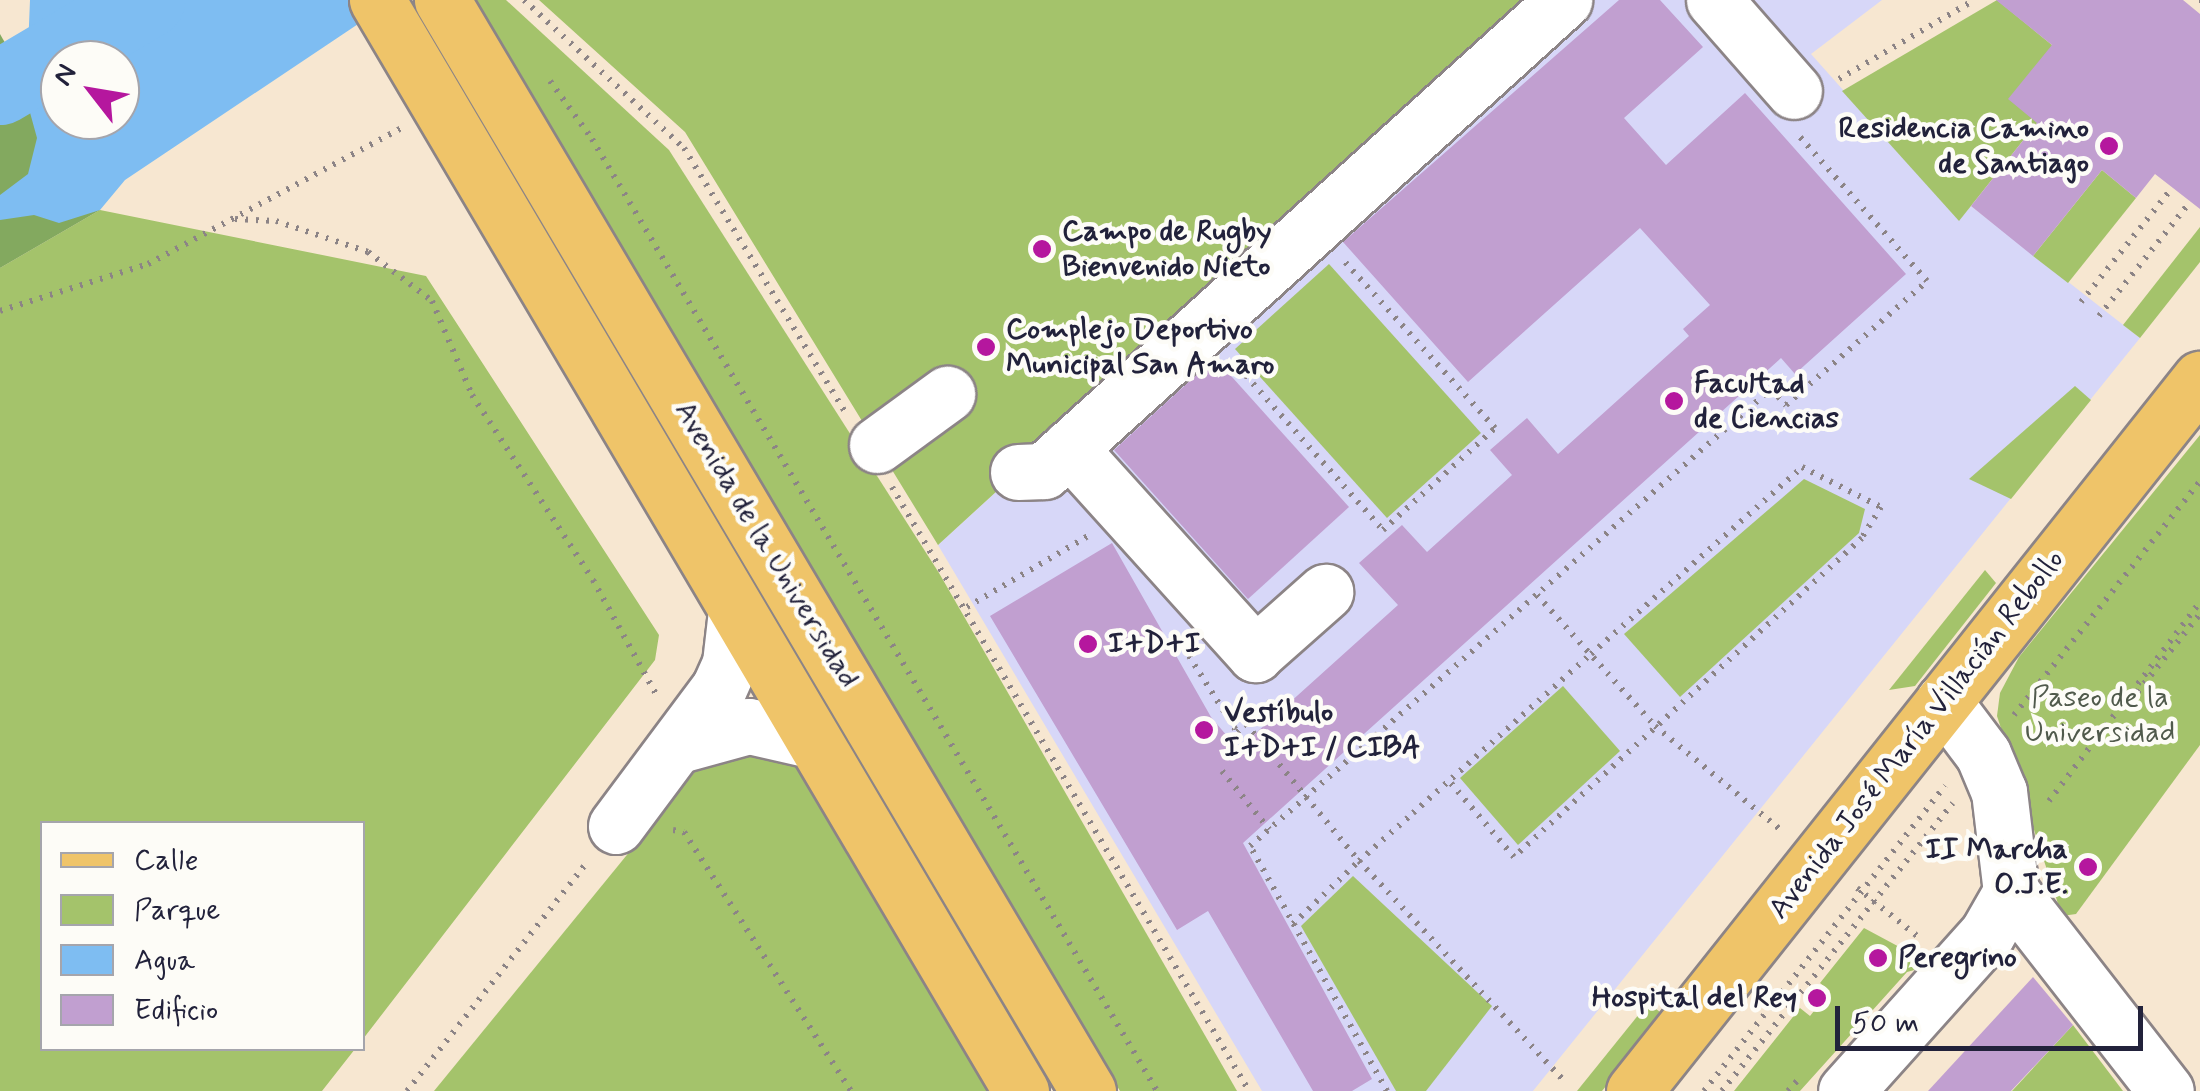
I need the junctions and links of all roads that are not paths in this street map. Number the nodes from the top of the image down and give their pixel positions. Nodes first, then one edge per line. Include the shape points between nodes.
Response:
1 (442, 0) edge
2 (1564, 0) edge
3 (1714, 0) edge
4 (379, 4) edge
5 (1806, 103) road end
6 (2200, 379) edge
7 (947, 394) dead end
8 (871, 448) road end
9 (1069, 448) junction
10 (1018, 472) dead end
11 (1325, 592) dead end
12 (736, 611) junction
13 (1943, 701) junction
14 (674, 726) junction
15 (810, 740) junction
16 (616, 826) road end
17 (2011, 892) junction
18 (1021, 1091) edge
19 (1088, 1091) edge
20 (1634, 1091) edge
21 (1846, 1091) edge
22 (2166, 1091) edge

1 - 19 main road, Avenida de la Universidad
2 - 9 street
3 - 5 street
4 - 12 main road, Avenida de la Universidad
6 - 13 main road, Avenida José María Villacián Rebollo
7 - 8 street
9 - 10 street via 1044,471
9 - 11 street via 1255,654
12 - 14 street via 730,664
12 - 15 main road, Avenida de la Universidad
13 - 17 street via 1973,772 2007,826
13 - 20 main road, Avenida José María Villacián Rebollo
14 - 15 street via 749,726
14 - 16 street
15 - 18 main road, Avenida de la Universidad
17 - 21 street via 1977,946
17 - 22 street

